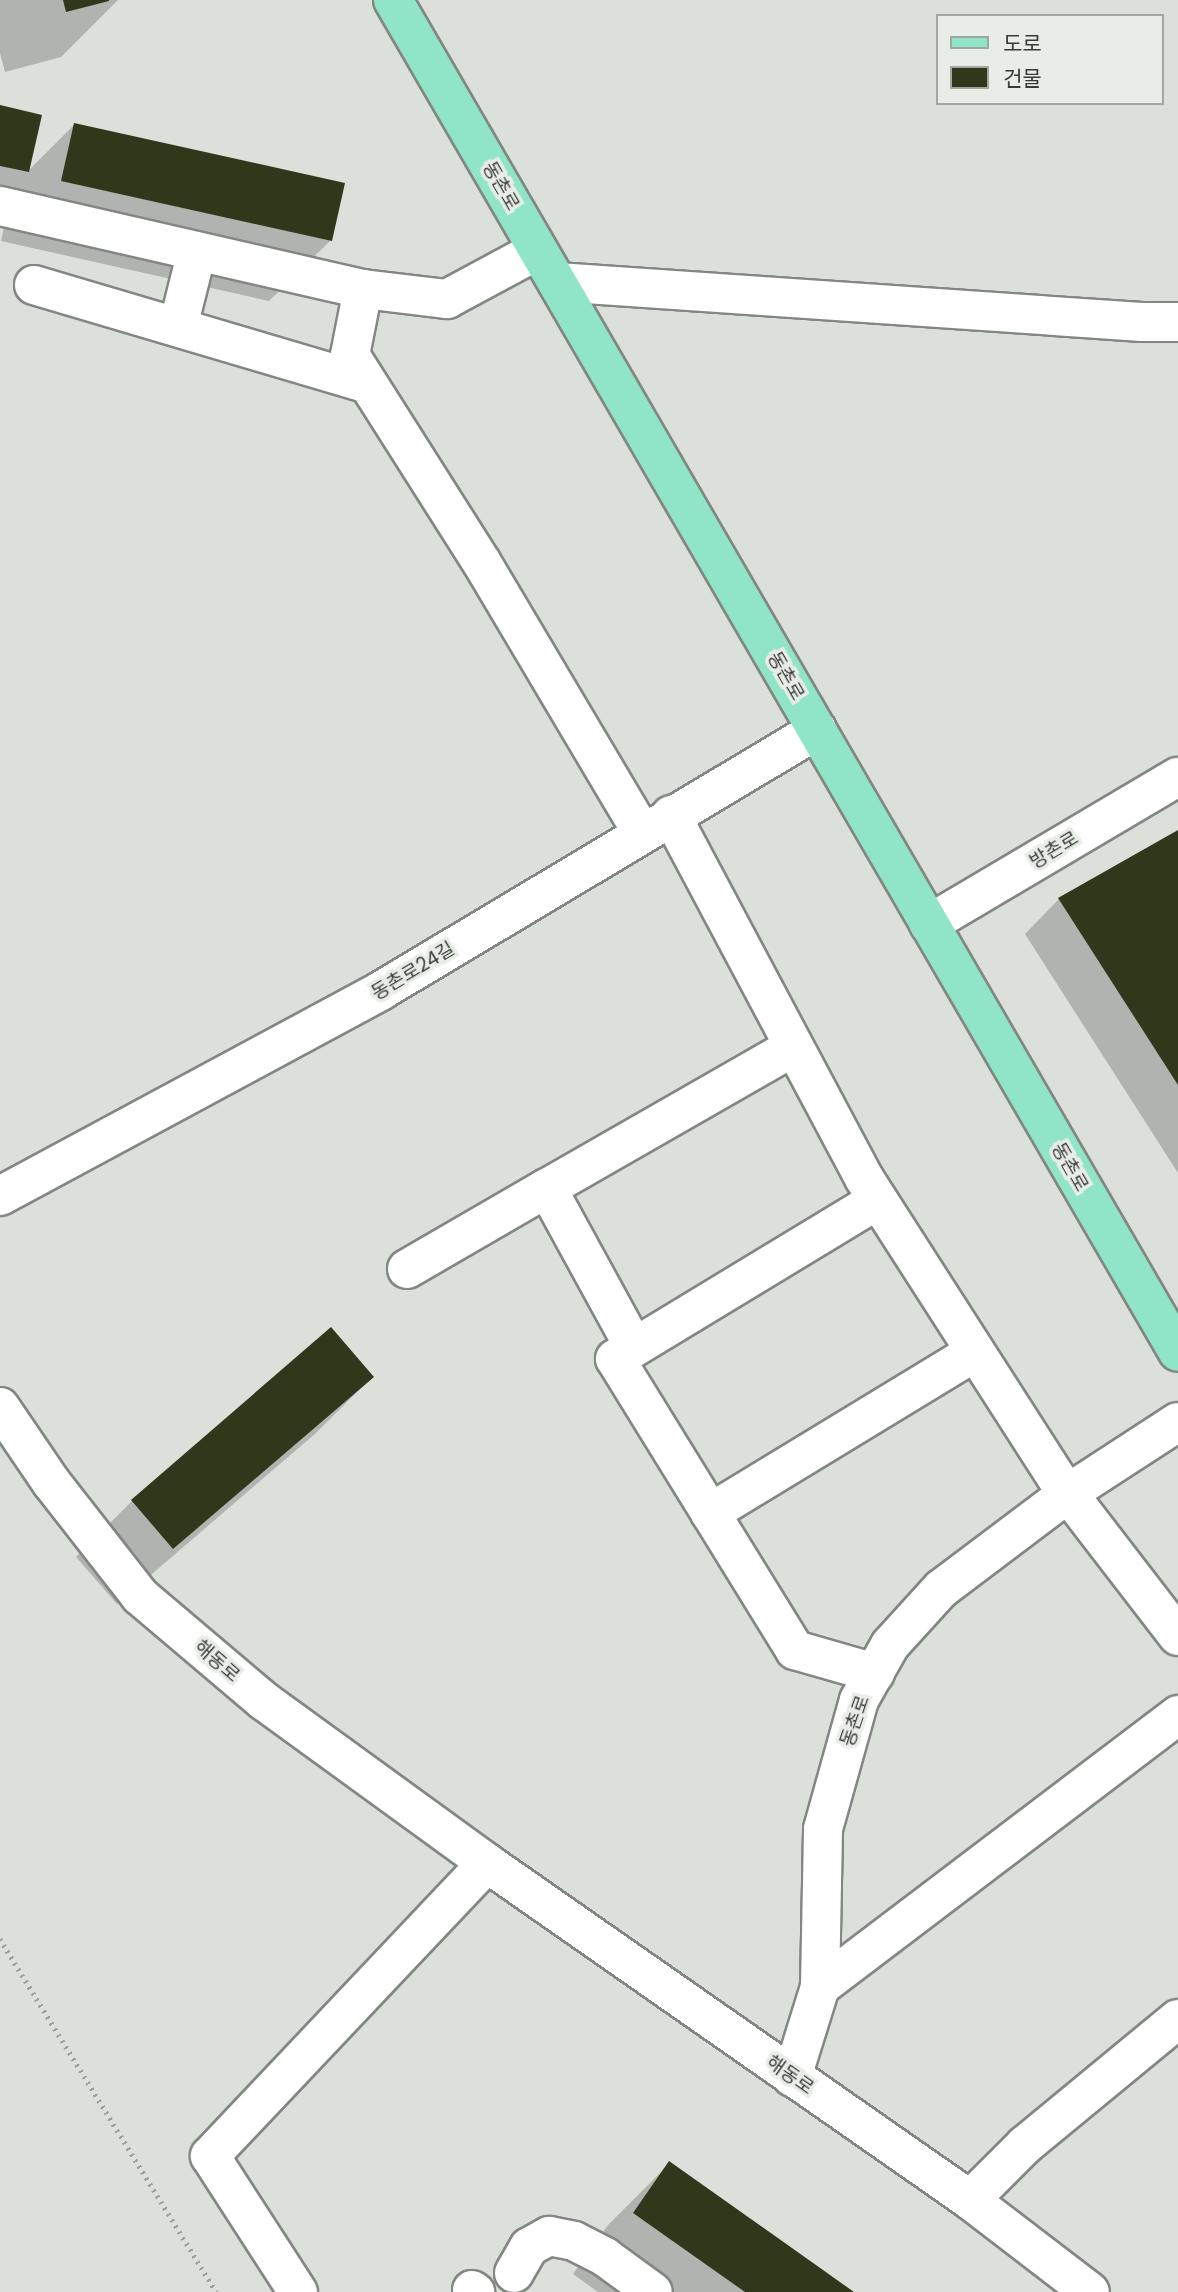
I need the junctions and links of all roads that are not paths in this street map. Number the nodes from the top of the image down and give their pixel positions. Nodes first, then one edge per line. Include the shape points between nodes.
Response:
1 (393, 0) edge
2 (0, 206) edge
3 (538, 250) junction
4 (197, 251) junction
5 (557, 282) junction
6 (34, 285) dead end
7 (363, 289) junction
8 (1178, 322) edge
9 (178, 327) junction
10 (368, 384) junction
11 (817, 730) junction
12 (1178, 777) edge
13 (657, 824) junction
14 (929, 923) junction
15 (793, 1048) junction
16 (547, 1188) junction
17 (0, 1196) edge
18 (878, 1200) junction
19 (407, 1269) dead end
20 (634, 1348) junction
21 (975, 1352) junction
22 (1178, 1352) edge
23 (0, 1407) edge
24 (1178, 1422) edge
25 (1068, 1494) junction
26 (710, 1513) junction
27 (1178, 1636) edge
28 (875, 1672) junction
29 (1178, 1715) edge
30 (487, 1863) junction
31 (820, 1987) junction
32 (1178, 2019) edge
33 (792, 2077) junction
34 (970, 2200) junction
35 (514, 2273) dead end
36 (290, 2279) edge
37 (653, 2292) edge
38 (1090, 2292) edge

1 - 3 main road, 동촌로
2 - 4 street
3 - 5 main road, 동촌로
3 - 7 street via 447,299
4 - 7 street
4 - 9 street
5 - 8 street
5 - 11 main road, 동촌로
6 - 9 street
7 - 10 street via 350,355
9 - 10 street
10 - 13 street
11 - 13 street, 동촌로24길
11 - 14 main road, 동촌로
12 - 14 street, 방촌로
13 - 15 street
13 - 17 street, 동촌로24길 via 382,990
14 - 22 main road, 동촌로
15 - 16 street
15 - 18 street
16 - 19 street
16 - 20 street
18 - 20 street
18 - 21 street
20 - 26 street via 615,1359
21 - 25 street
21 - 26 street
23 - 30 street, 해동로 via 51,1482 140,1596 264,1701
24 - 25 street, 동촌로
25 - 27 street
25 - 28 street, 동촌로 via 941,1589 890,1645
26 - 28 street via 795,1650
28 - 31 street, 동촌로 via 859,1700 823,1829
29 - 31 street
30 - 33 street, 해동로
30 - 36 street via 210,2156
31 - 33 street, 동촌로
32 - 34 street via 1025,2145
33 - 34 street, 해동로
34 - 38 street, 해동로
35 - 37 street via 529,2248 549,2236 574,2241 605,2257

